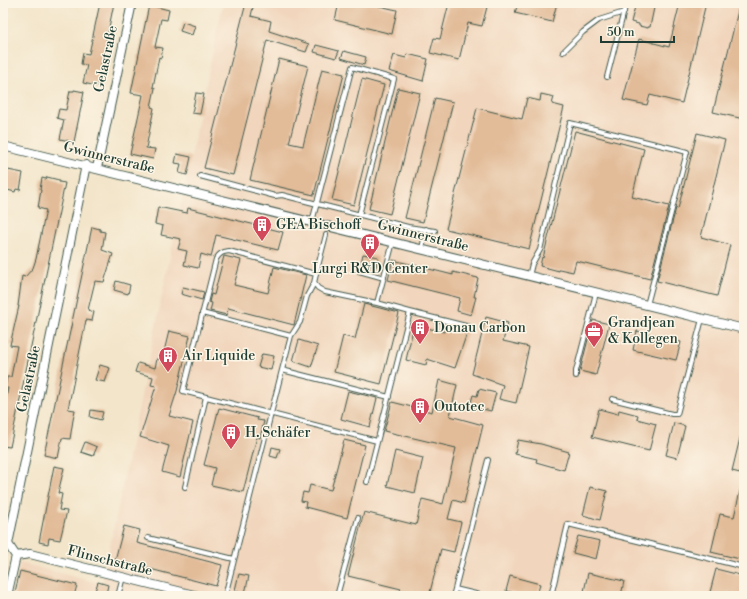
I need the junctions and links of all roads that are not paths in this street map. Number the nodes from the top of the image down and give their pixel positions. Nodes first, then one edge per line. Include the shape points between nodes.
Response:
1 (132, 3) edge
2 (626, 3) edge
3 (624, 12) junction
4 (563, 52) dead end
5 (607, 78) dead end
6 (3, 146) edge
7 (86, 165) junction
8 (97, 168) junction
9 (200, 176) dead end
10 (317, 204) junction
11 (359, 215) junction
12 (312, 222) junction
13 (426, 229) junction
14 (435, 231) dead end
15 (326, 235) dead end
16 (393, 242) junction
17 (422, 249) junction
18 (359, 271) dead end
19 (316, 274) junction
20 (529, 276) junction
21 (384, 278) junction
22 (314, 283) junction
23 (596, 292) junction
24 (377, 304) junction
25 (648, 305) junction
26 (410, 312) junction
27 (202, 313) junction
28 (702, 318) junction
29 (470, 327) dead end
30 (744, 329) edge
31 (291, 336) junction
32 (282, 370) junction
33 (576, 376) dead end
34 (206, 397) junction
35 (389, 397) junction
36 (612, 399) dead end
37 (272, 413) junction
38 (377, 440) junction
39 (488, 460) dead end
40 (367, 482) dead end
41 (185, 487) dead end
42 (358, 518) dead end
43 (148, 538) dead end
44 (16, 556) junction
45 (234, 559) junction
46 (744, 567) edge
47 (122, 577) junction
48 (455, 589) junction
49 (7, 596) edge
50 (118, 596) edge
51 (198, 596) edge
52 (225, 596) edge
53 (337, 596) edge
54 (453, 596) edge
55 (484, 596) edge
56 (552, 596) edge

1 - 8 street, Gelastraße
2 - 3 lane
3 - 4 lane via 599,20
3 - 5 lane
6 - 7 street, Gwinnerstraße
7 - 8 street, Gwinnerstraße
7 - 44 street, Gelastraße via 8,544
8 - 12 street, Gwinnerstraße
9 - 10 lane
10 - 11 lane
10 - 11 lane via 352,67 394,78
10 - 12 lane
11 - 13 lane
12 - 16 street, Gwinnerstraße
13 - 14 lane
13 - 17 lane
15 - 19 lane
16 - 17 street, Gwinnerstraße
16 - 21 lane
17 - 20 street, Gwinnerstraße
18 - 21 lane
19 - 22 lane
19 - 27 lane via 229,251 223,252 216,259
20 - 23 street, Gwinnerstraße
20 - 25 lane via 540,250 570,123 687,152
21 - 24 lane
22 - 24 lane via 325,292
22 - 31 lane via 300,322
23 - 25 street, Gwinnerstraße
23 - 33 lane
24 - 26 lane
25 - 28 street, Gwinnerstraße
26 - 29 lane
26 - 35 lane
27 - 31 lane
27 - 34 lane via 183,391
28 - 30 street, Gwinnerstraße
28 - 36 lane via 677,414
31 - 32 lane
32 - 35 lane
32 - 37 lane
34 - 37 lane
34 - 41 lane
35 - 38 lane
37 - 38 lane
37 - 45 lane
38 - 40 lane
39 - 48 lane
42 - 53 lane
43 - 45 lane
44 - 47 street, Flinschstraße via 30,554
44 - 49 street
45 - 52 lane
46 - 56 lane via 568,524
47 - 50 lane
47 - 51 street, Flinschstraße
48 - 54 lane
48 - 55 lane

